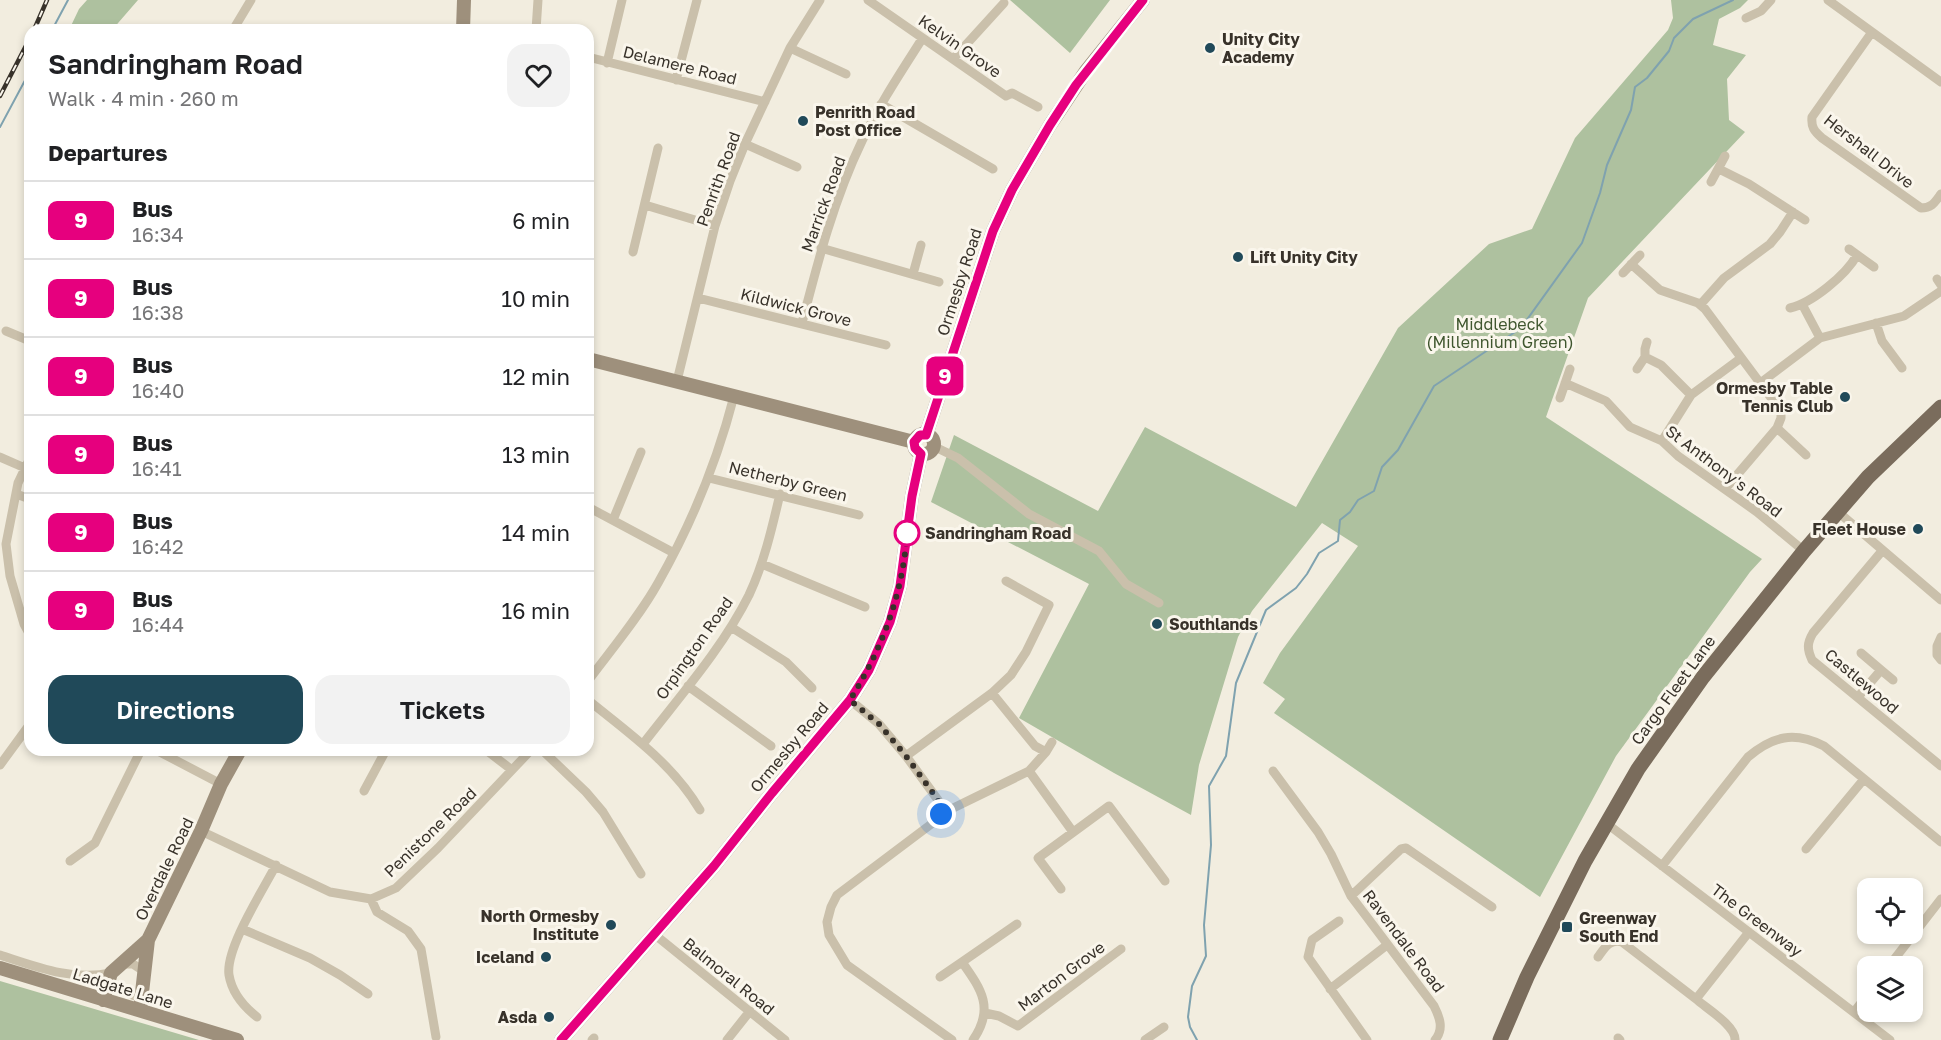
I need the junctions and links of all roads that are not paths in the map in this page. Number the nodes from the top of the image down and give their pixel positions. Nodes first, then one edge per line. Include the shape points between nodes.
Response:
1 (251, 0) edge
2 (464, 0) edge
3 (538, 0) edge
4 (622, 0) edge
5 (697, 0) edge
6 (820, 0) edge
7 (868, 0) edge
8 (1143, 0) edge
9 (1771, 0) edge
10 (1828, 0) edge
11 (1004, 3) dead end
12 (1753, 19) dead end
13 (237, 24) edge
14 (463, 24) edge
15 (536, 24) edge
16 (1872, 32) junction
17 (922, 39) junction
18 (790, 48) junction
19 (594, 59) edge
20 (953, 59) junction
21 (607, 63) junction
22 (846, 74) dead end
23 (676, 80) junction
24 (1941, 82) edge
25 (765, 102) junction
26 (881, 104) junction
27 (1038, 107) dead end
28 (745, 144) junction
29 (658, 148) dead end
30 (1725, 156) dead end
31 (797, 168) dead end
32 (993, 169) dead end
33 (1719, 169) junction
34 (1711, 182) dead end
35 (1941, 194) edge
36 (645, 206) junction
37 (1794, 212) junction
38 (1805, 220) dead end
39 (716, 226) junction
40 (921, 245) dead end
41 (821, 248) junction
42 (633, 252) dead end
43 (1640, 255) dead end
44 (1631, 264) junction
45 (1874, 267) dead end
46 (1623, 273) dead end
47 (913, 274) junction
48 (939, 282) dead end
49 (1941, 291) edge
50 (698, 298) junction
51 (1802, 304) junction
52 (1700, 305) junction
53 (1790, 308) dead end
54 (802, 323) junction
55 (1876, 323) junction
56 (6, 331) dead end
57 (24, 338) edge
58 (1820, 338) junction
59 (1647, 342) dead end
60 (886, 345) dead end
61 (1645, 357) junction
62 (1741, 358) junction
63 (594, 360) edge
64 (1902, 368) dead end
65 (1570, 369) dead end
66 (1637, 369) dead end
67 (677, 381) junction
68 (1565, 383) junction
69 (1759, 384) junction
70 (1691, 395) junction
71 (734, 396) junction
72 (1560, 398) dead end
73 (1941, 407) edge
74 (1777, 428) junction
75 (1662, 441) junction
76 (924, 444) junction
77 (641, 452) dead end
78 (1806, 455) dead end
79 (0, 457) edge
80 (24, 468) edge
81 (24, 471) edge
82 (709, 477) junction
83 (1725, 489) junction
84 (16, 494) junction
85 (780, 494) junction
86 (24, 496) edge
87 (594, 510) edge
88 (1838, 511) junction
89 (859, 515) dead end
90 (613, 520) junction
91 (1882, 550) junction
92 (1804, 551) junction
93 (674, 553) junction
94 (762, 564) junction
95 (5, 577) edge
96 (1006, 581) dead end
97 (1941, 600) edge
98 (1159, 603) dead end
99 (865, 607) dead end
100 (24, 624) edge
101 (731, 627) junction
102 (1941, 637) edge
103 (1861, 653) dead end
104 (1941, 660) edge
105 (594, 666) edge
106 (598, 668) junction
107 (1881, 670) junction
108 (594, 673) edge
109 (1893, 680) dead end
110 (688, 686) junction
111 (812, 688) dead end
112 (992, 693) junction
113 (1858, 697) junction
114 (850, 700) junction
115 (594, 705) edge
116 (24, 732) edge
117 (1052, 742) dead end
118 (643, 744) junction
119 (771, 747) dead end
120 (1046, 752) junction
121 (138, 756) edge
122 (167, 756) edge
123 (237, 756) edge
124 (383, 756) edge
125 (494, 756) edge
126 (525, 756) edge
127 (548, 756) edge
128 (906, 756) junction
129 (0, 765) edge
130 (1941, 766) edge
131 (512, 770) junction
132 (1029, 771) junction
133 (1273, 771) dead end
134 (1864, 779) junction
135 (221, 784) junction
136 (364, 790) dead end
137 (700, 810) dead end
138 (941, 814) junction
139 (1606, 823) junction
140 (201, 831) junction
141 (1073, 832) junction
142 (1941, 842) edge
143 (1806, 849) dead end
144 (70, 861) dead end
145 (276, 865) junction
146 (1662, 866) junction
147 (641, 874) dead end
148 (1165, 881) dead end
149 (1061, 889) dead end
150 (1351, 896) junction
151 (371, 899) junction
152 (1941, 899) edge
153 (1492, 907) dead end
154 (1339, 921) dead end
155 (1017, 924) dead end
156 (242, 929) junction
157 (1749, 932) junction
158 (654, 934) junction
159 (148, 940) junction
160 (1387, 945) junction
161 (1121, 949) dead end
162 (0, 955) edge
163 (1897, 956) edge
164 (1598, 957) dead end
165 (962, 962) junction
166 (0, 968) edge
167 (145, 972) junction
168 (940, 977) dead end
169 (110, 981) junction
170 (1330, 988) junction
171 (368, 994) dead end
172 (1696, 999) junction
173 (140, 1004) junction
174 (1857, 1008) edge
175 (750, 1011) junction
176 (1854, 1012) junction
177 (985, 1013) junction
178 (257, 1017) dead end
179 (1164, 1027) dead end
180 (436, 1037) dead end
181 (237, 1040) edge
182 (561, 1040) edge
183 (727, 1040) edge
184 (785, 1040) edge
185 (952, 1040) edge
186 (973, 1040) edge
187 (1145, 1040) edge
188 (1367, 1040) edge
189 (1435, 1040) edge
190 (1500, 1040) edge
191 (1735, 1040) edge
192 (1890, 1040) edge

1 - 13 street
2 - 14 street
3 - 15 street
4 - 21 street
5 - 23 street
6 - 18 street, Penrith Road
7 - 17 street, Kelvin Grove
8 - 76 street, Ormesby Road via 1080,81 1012,190 993,231
9 - 12 street
10 - 16 street
11 - 20 street
16 - 24 street
16 - 35 street, Hershall Drive via 1812,117 1811,125 1815,132 1921,208 1933,205
17 - 20 street, Kelvin Grove
17 - 26 street, Marrick Road
18 - 22 street
18 - 25 street, Penrith Road
19 - 21 street, Delamere Road
20 - 27 street, Kelvin Grove via 1006,96 1012,93
21 - 23 street, Delamere Road
23 - 25 street, Delamere Road
25 - 28 street, Penrith Road
26 - 32 street
26 - 41 street, Marrick Road via 848,174
28 - 31 street
28 - 39 street, Penrith Road
29 - 36 street
30 - 33 street
33 - 34 street
33 - 37 street
36 - 39 street
36 - 42 street
37 - 38 street
37 - 52 street via 1770,244 1724,278
39 - 50 street, Penrith Road
40 - 47 street
41 - 47 street
41 - 54 street, Marrick Road
43 - 44 street
44 - 46 street
44 - 52 street via 1660,290
45 - 51 street via 1853,252 1844,272
47 - 48 street via 929,275
49 - 55 street via 1904,316
50 - 54 street, Kildwick Grove
50 - 67 street, Penrith Road
51 - 53 street
51 - 58 street
52 - 62 street
54 - 60 street, Kildwick Grove
55 - 58 street
55 - 64 street via 1882,341
56 - 57 street
58 - 69 street
59 - 61 street
61 - 66 street
61 - 70 street via 1661,365
62 - 69 street
62 - 70 street
63 - 67 street
65 - 68 street
67 - 71 street
68 - 72 street
68 - 75 street, St Anthony's Road via 1606,401 1630,427
69 - 74 street via 1781,411
70 - 75 street
71 - 76 street
71 - 82 street
73 - 88 main road, Cargo Fleet Lane
74 - 78 street
74 - 83 street
75 - 83 street, St Anthony's Road
76 - 98 street via 958,458 1029,514 1100,551 1126,585
76 - 114 street, Ormesby Road via 893,613 869,670
77 - 90 street
79 - 80 street
81 - 84 street
82 - 85 street, Netherby Green
82 - 93 street
83 - 92 street, St Anthony's Road
84 - 86 street
84 - 95 street via 6,544
85 - 89 street, Netherby Green
85 - 94 street, Orpington Road
87 - 90 street
88 - 91 street
88 - 92 main road, Cargo Fleet Lane
90 - 93 street
91 - 97 street
91 - 113 street, Castlewood via 1808,642 1812,660
92 - 139 main road, Cargo Fleet Lane via 1703,677 1638,769
93 - 106 street via 657,585
94 - 99 street
94 - 101 street, Orpington Road
95 - 100 street
96 - 112 street via 1049,605 1026,652 1011,675
101 - 110 street, Orpington Road
101 - 111 street via 786,662
102 - 104 street via 1937,655
103 - 107 street
105 - 106 street
106 - 108 street
107 - 109 street
107 - 113 street
110 - 118 street, Orpington Road
110 - 119 street
112 - 120 street via 1035,746
112 - 128 street
113 - 130 street, Castlewood
114 - 128 street via 879,724
114 - 158 street, Ormesby Road
115 - 118 street
116 - 129 street
117 - 120 street
118 - 137 street via 677,777
120 - 132 street
121 - 144 street via 95,843
122 - 135 street
123 - 135 street, Overdale Road
124 - 136 street
125 - 131 street
126 - 131 street, Penistone Road
127 - 147 street via 603,813
128 - 138 street via 938,800
131 - 151 street, Penistone Road via 396,888
132 - 138 street
132 - 141 street
133 - 150 street, Ravendale Road via 1323,839
134 - 142 street
134 - 143 street
134 - 146 street via 1808,738 1791,736 1762,745 1748,757
135 - 140 street, Overdale Road
138 - 185 street via 837,895 827,922 836,950 847,965
139 - 146 street, The Greenway
139 - 190 main road, Cargo Fleet Lane
140 - 145 street
140 - 159 street, Overdale Road
141 - 148 street via 1109,806
141 - 149 street via 1038,858
145 - 151 street via 330,892
145 - 156 street
146 - 157 street, The Greenway
150 - 153 street via 1406,848
150 - 160 street, Ravendale Road
151 - 180 street via 377,912 408,931 421,949
152 - 163 street
154 - 170 street via 1312,940 1309,949 1308,957
155 - 165 street
156 - 171 street via 310,958
156 - 178 street via 229,975 243,1006
157 - 172 street
157 - 176 street, The Greenway
158 - 175 street, Balmoral Road
158 - 182 street, Ormesby Road
159 - 167 street, Overdale Road
159 - 169 street
160 - 170 street
160 - 189 street, Ravendale Road via 1437,1012 1441,1025
161 - 177 street, Marton Grove via 1018,1026
162 - 169 street via 58,974
164 - 172 street via 1618,940
165 - 168 street
165 - 177 street via 980,989
166 - 169 street, Ladgate Lane
167 - 169 street via 133,964
167 - 173 street, Overdale Road
169 - 173 street, Ladgate Lane
170 - 188 street
172 - 191 street via 1730,1027
173 - 181 street, Ladgate Lane
174 - 176 street
175 - 183 street
175 - 184 street, Balmoral Road
176 - 192 street, The Greenway
177 - 186 street
179 - 187 street

